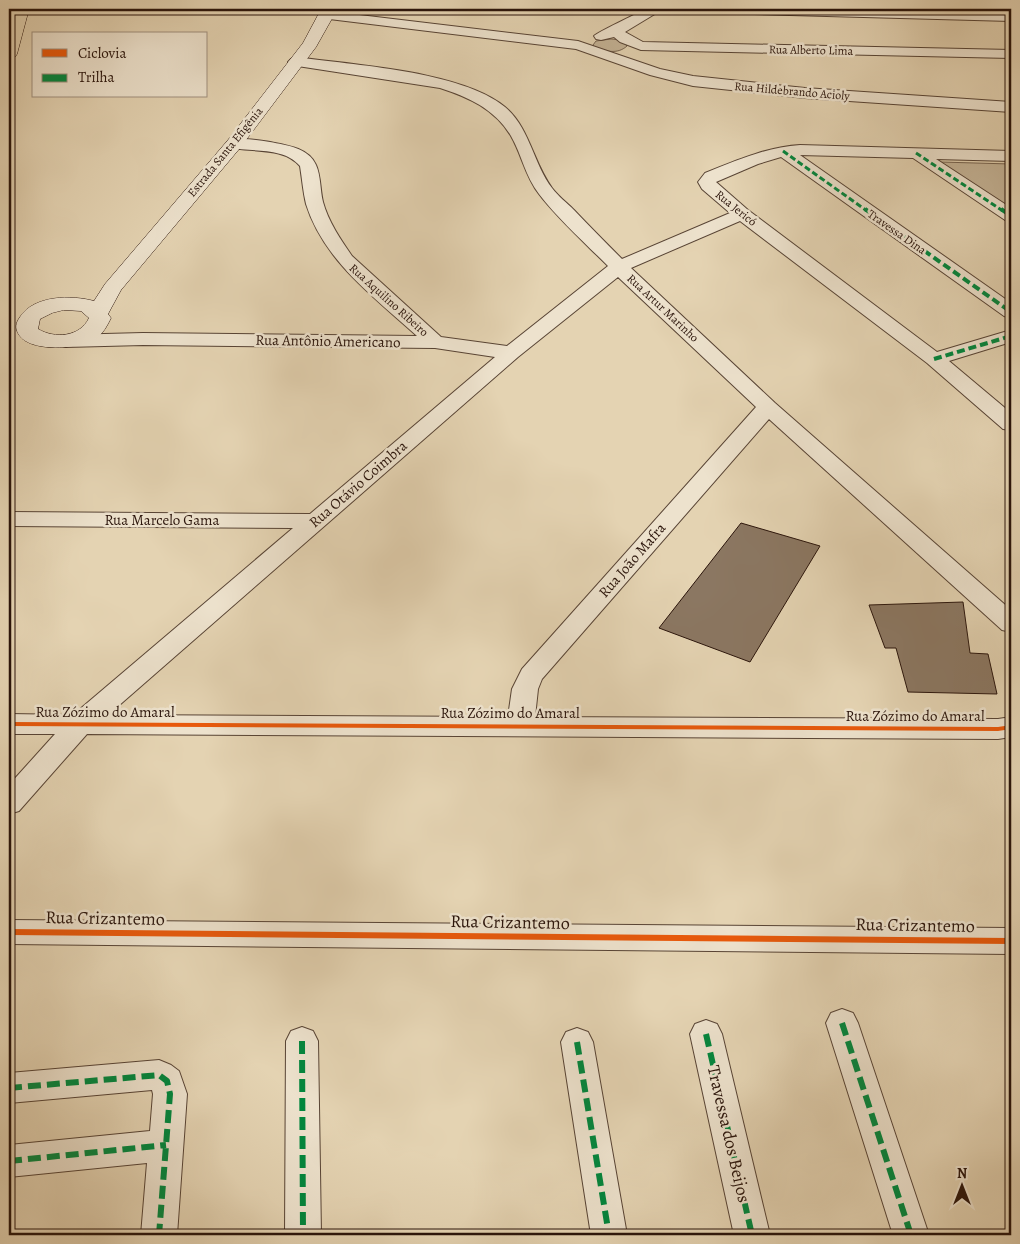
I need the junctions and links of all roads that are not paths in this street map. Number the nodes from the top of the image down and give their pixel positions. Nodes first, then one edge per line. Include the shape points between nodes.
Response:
1 (21, 9) edge
2 (656, 9) edge
3 (713, 9) edge
4 (325, 12) edge
5 (1011, 17) edge
6 (13, 26) edge
7 (616, 31) junction
8 (578, 45) junction
9 (641, 46) junction
10 (9, 54) edge
11 (1011, 54) edge
12 (624, 61) junction
13 (296, 62) junction
14 (1011, 107) edge
15 (234, 144) junction
16 (782, 151) junction
17 (916, 153) junction
18 (1011, 156) edge
19 (742, 214) junction
20 (1011, 216) edge
21 (619, 267) junction
22 (112, 288) junction
23 (64, 304) junction
24 (1011, 312) edge
25 (33, 314) junction
26 (98, 318) junction
27 (9, 320) edge
28 (1011, 336) edge
29 (143, 339) junction
30 (9, 340) edge
31 (43, 340) junction
32 (66, 340) junction
33 (435, 342) junction
34 (511, 353) junction
35 (934, 359) junction
36 (768, 407) junction
37 (1011, 424) edge
38 (9, 519) edge
39 (315, 521) junction
40 (1011, 624) edge
41 (9, 724) edge
42 (81, 724) junction
43 (520, 726) junction
44 (1011, 728) edge
45 (9, 803) edge
46 (9, 932) edge
47 (1011, 941) edge
48 (842, 1023) dead end
49 (706, 1034) dead end
50 (302, 1041) dead end
51 (577, 1042) dead end
52 (9, 1088) edge
53 (166, 1145) junction
54 (9, 1161) edge
55 (159, 1235) edge
56 (303, 1235) edge
57 (609, 1235) edge
58 (752, 1235) edge
59 (911, 1235) edge

1 - 6 main road
2 - 7 street
3 - 5 street
4 - 8 street
4 - 13 street, Estrada Santa Efigênia via 321,26
6 - 10 main road
7 - 8 street
7 - 9 street, Rua Alberto Lima
8 - 12 street, Rua Hildebrando Acioly
9 - 11 street, Rua Alberto Lima
9 - 12 street via 629,53
12 - 14 street, Rua Hildebrando Acioly via 675,78 716,84
13 - 15 street, Estrada Santa Efigênia
13 - 21 street, Rua Artur Marinho via 442,84 483,100 500,111 513,126 546,192
15 - 22 street, Estrada Santa Efigênia
15 - 33 street, Rua Aquilino Ribeiro via 290,151 302,158 308,165 315,204 345,260
16 - 17 street, Rua Jericó
16 - 19 street, Rua Jericó via 752,160 707,182
16 - 24 street, Travessa Dina
17 - 18 street, Rua Jericó
17 - 20 street
19 - 21 street, Rua Otávio Coimbra
19 - 35 street, Rua Jericó
21 - 34 street, Rua Otávio Coimbra
21 - 36 street, Rua Artur Marinho
22 - 23 street
22 - 26 street, Estrada Santa Efigênia
23 - 25 street
23 - 26 street via 85,305
25 - 27 street
25 - 31 street via 26,326 28,332
26 - 29 street, Rua Antônio Americano
26 - 32 street via 86,334
28 - 35 street
29 - 32 street, Rua Antônio Americano
29 - 33 street, Rua Antônio Americano
30 - 31 street
31 - 32 street
33 - 34 street, Rua Antônio Americano
34 - 39 street, Rua Otávio Coimbra
35 - 37 street, Rua Jericó
36 - 40 street, Rua Artur Marinho
36 - 43 street, Rua João Mafra via 531,675 525,690
38 - 39 street, Rua Marcelo Gama
39 - 42 street, Rua Otávio Coimbra
41 - 42 street, Rua Zózimo do Amaral
42 - 43 street, Rua Zózimo do Amaral
42 - 45 street, Rua Otávio Coimbra
43 - 44 street, Rua Zózimo do Amaral
46 - 47 street, Rua Crizantemo
48 - 59 street
49 - 58 street, Travessa dos Beijos
50 - 56 street
51 - 57 street
52 - 53 street via 159,1075 166,1081 170,1094
53 - 54 street
53 - 55 street

